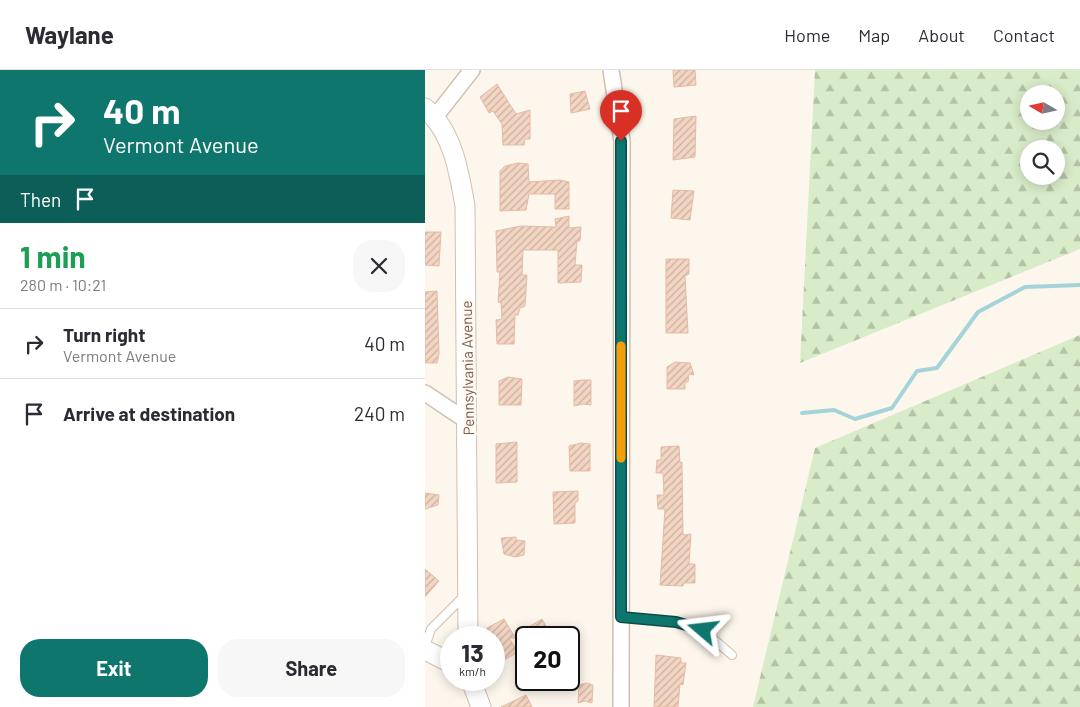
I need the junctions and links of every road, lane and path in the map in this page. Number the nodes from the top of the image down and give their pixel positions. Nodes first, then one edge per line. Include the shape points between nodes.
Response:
1 (471, 70) edge
2 (611, 70) edge
3 (430, 112) edge
4 (425, 393) edge
5 (467, 421) junction
6 (468, 592) junction
7 (621, 617) junction
8 (469, 626) edge
9 (428, 628) edge
10 (425, 646) edge
11 (425, 650) edge
12 (732, 655) dead end
13 (440, 658) edge
14 (475, 691) edge
15 (481, 707) edge
16 (621, 707) edge

1 - 3 street
2 - 7 street via 621,141
3 - 5 street, Pennsylvania Avenue via 456,158 465,206
4 - 5 street
5 - 6 street, Pennsylvania Avenue
6 - 8 street, Pennsylvania Avenue
6 - 9 lane
7 - 12 lane via 676,622 703,630
7 - 16 street
9 - 10 lane
11 - 13 street
14 - 15 street

